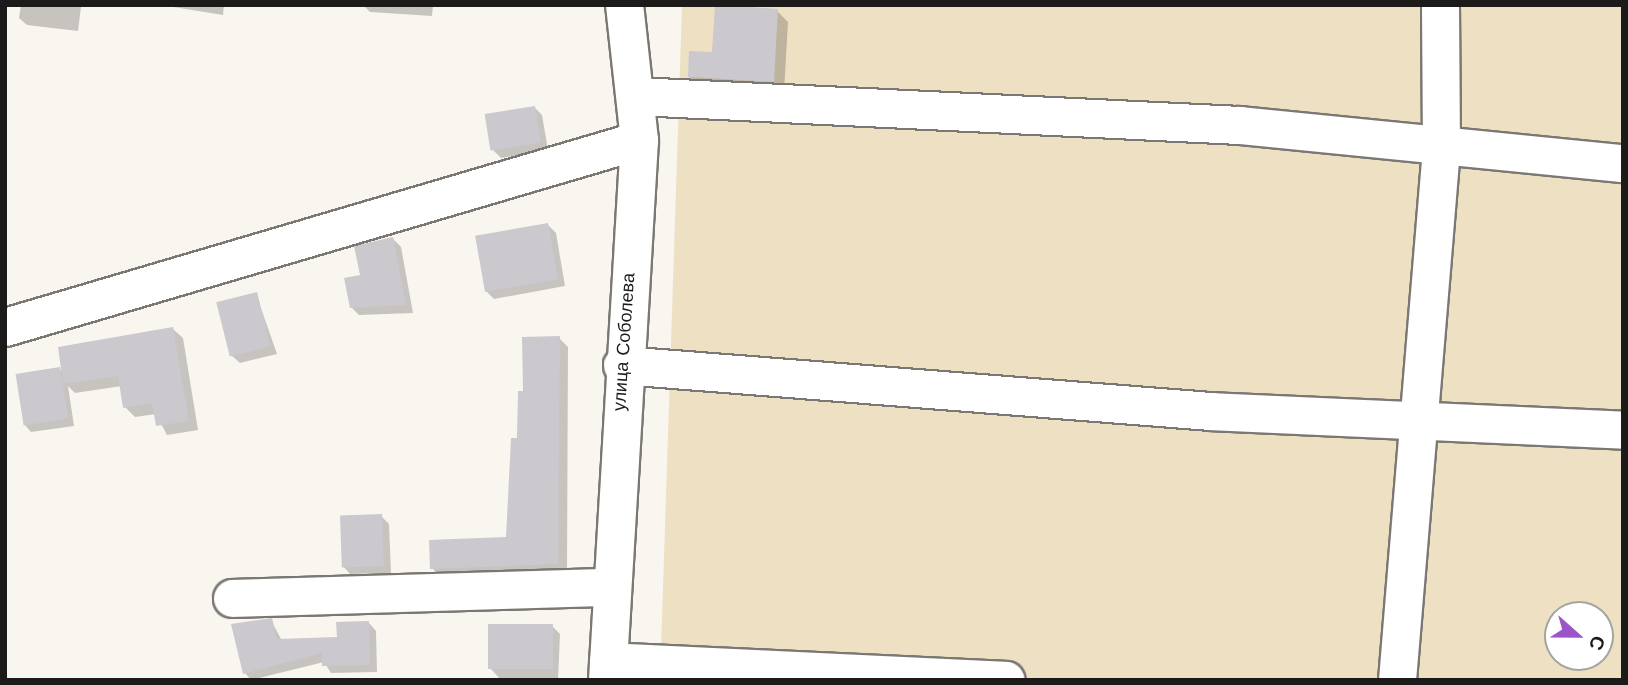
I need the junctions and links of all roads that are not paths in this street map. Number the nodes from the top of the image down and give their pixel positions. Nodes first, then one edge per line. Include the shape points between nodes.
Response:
1 (624, 5) edge
2 (1440, 5) edge
3 (636, 96) junction
4 (639, 140) junction
5 (1441, 148) junction
6 (1623, 163) edge
7 (5, 327) edge
8 (622, 365) junction
9 (1414, 420) junction
10 (1623, 429) edge
11 (609, 587) junction
12 (232, 598) dead end
13 (608, 670) edge
14 (1006, 680) edge
15 (1397, 680) edge

1 - 3 street, улица Соболева
2 - 5 street
3 - 4 street, улица Соболева
3 - 5 street via 1239,125
4 - 7 street
4 - 8 street, улица Соболева
5 - 6 street
5 - 9 street
8 - 9 street via 1210,411
8 - 11 street, улица Соболева
9 - 10 street
9 - 15 street
11 - 12 street
11 - 13 street, улица Соболева
13 - 14 street

